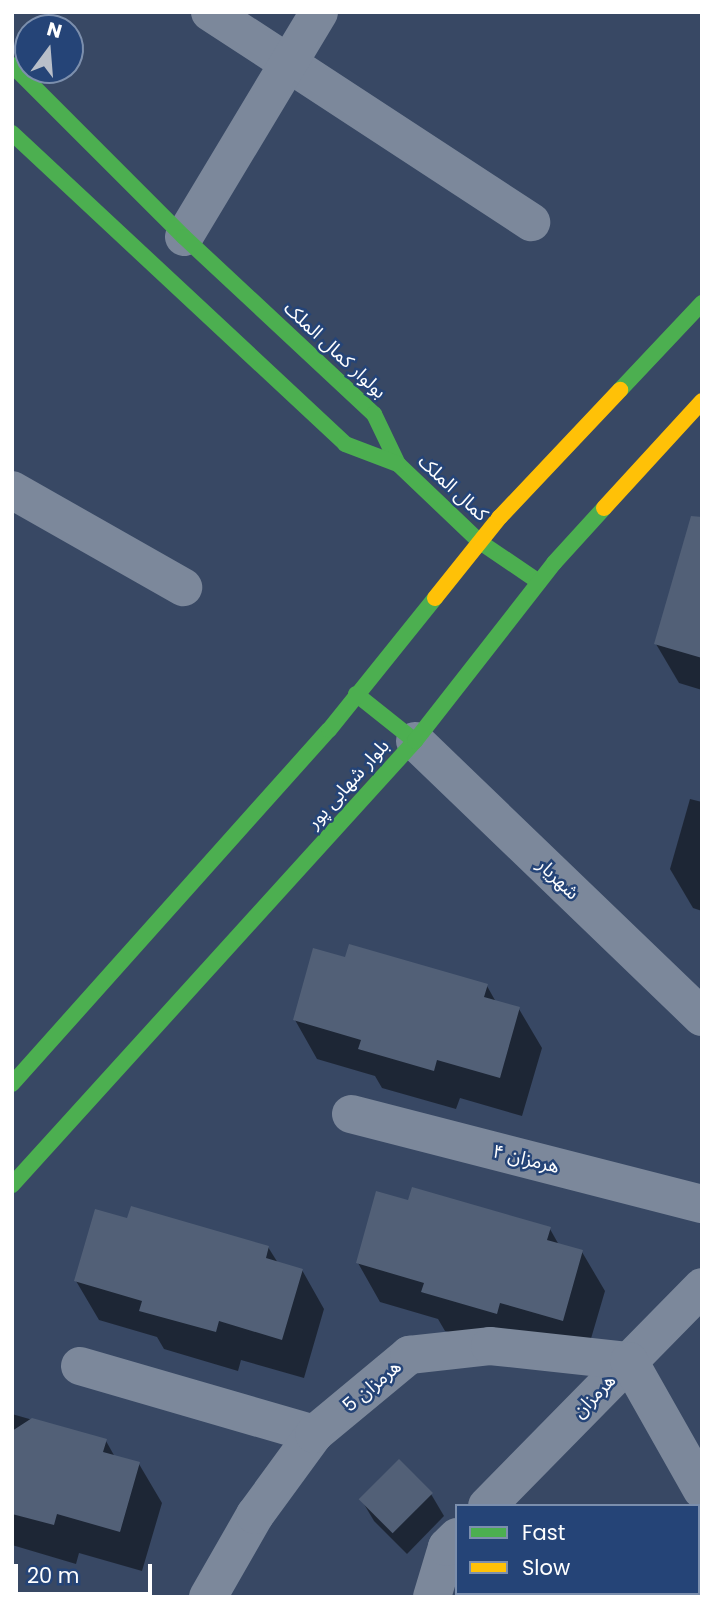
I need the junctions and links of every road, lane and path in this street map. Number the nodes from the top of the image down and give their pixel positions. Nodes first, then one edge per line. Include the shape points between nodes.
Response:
1 (210, 12) edge
2 (319, 12) edge
3 (290, 61) junction
4 (12, 65) edge
5 (12, 133) edge
6 (531, 222) dead end
7 (184, 237) junction
8 (702, 303) edge
9 (702, 401) edge
10 (398, 464) junction
11 (12, 490) edge
12 (481, 542) junction
13 (539, 582) junction
14 (183, 587) dead end
15 (356, 694) junction
16 (415, 741) junction
17 (702, 1017) edge
18 (12, 1084) edge
19 (351, 1114) dead end
20 (12, 1185) edge
21 (702, 1204) edge
22 (702, 1287) edge
23 (629, 1362) junction
24 (80, 1366) dead end
25 (314, 1434) junction
26 (702, 1490) edge
27 (489, 1504) edge
28 (455, 1539) edge
29 (208, 1597) edge
30 (432, 1597) edge

1 - 3 street
2 - 3 street
3 - 6 street
3 - 7 street
4 - 7 main road, بولوار کمال الملک
5 - 10 main road via 345,444
7 - 10 main road, بولوار کمال الملک via 374,414
8 - 12 main road
9 - 13 main road, بلوار شهابی پور
10 - 12 main road, کمال الملک
11 - 14 street
12 - 13 main road, کمال الملک
12 - 15 main road
13 - 16 main road, بلوار شهابی پور
15 - 16 main road
15 - 18 main road
16 - 17 street, شهریار
16 - 20 main road, بلوار شهابی پور
19 - 21 street, هرمزان ۴
22 - 23 street, هرمزان
23 - 25 street, هرمزان 5 via 490,1346 409,1355
23 - 26 street
23 - 27 street, هرمزان
24 - 25 street
25 - 29 street, هرمزان 5 via 256,1516
28 - 30 street via 447,1547

